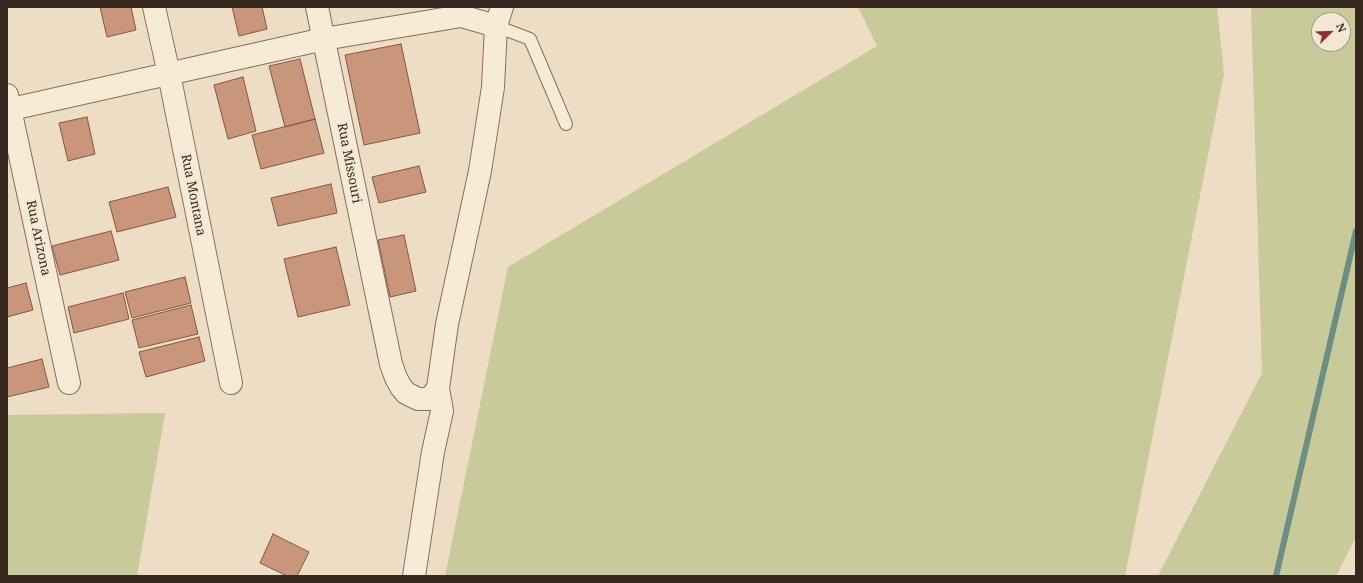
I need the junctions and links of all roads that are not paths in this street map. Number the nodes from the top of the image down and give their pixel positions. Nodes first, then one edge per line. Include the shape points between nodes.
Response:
1 (154, 7) edge
2 (317, 7) edge
3 (485, 7) edge
4 (499, 17) edge
5 (324, 39) junction
6 (169, 74) junction
7 (8, 104) edge
8 (566, 124) dead end
9 (69, 383) dead end
10 (231, 383) dead end
11 (438, 388) junction
12 (414, 576) edge

1 - 6 street, Rua Montana
2 - 5 street, Rua Missouri
3 - 4 street
4 - 5 street via 461,16
4 - 8 lane via 530,39
4 - 11 street via 493,86 480,171 447,324
5 - 6 street
5 - 11 street, Rua Missouri via 391,364 406,393 418,399 427,399
6 - 7 street
6 - 10 street, Rua Montana
7 - 9 street, Rua Arizona
11 - 12 street via 442,402 441,418 433,452

